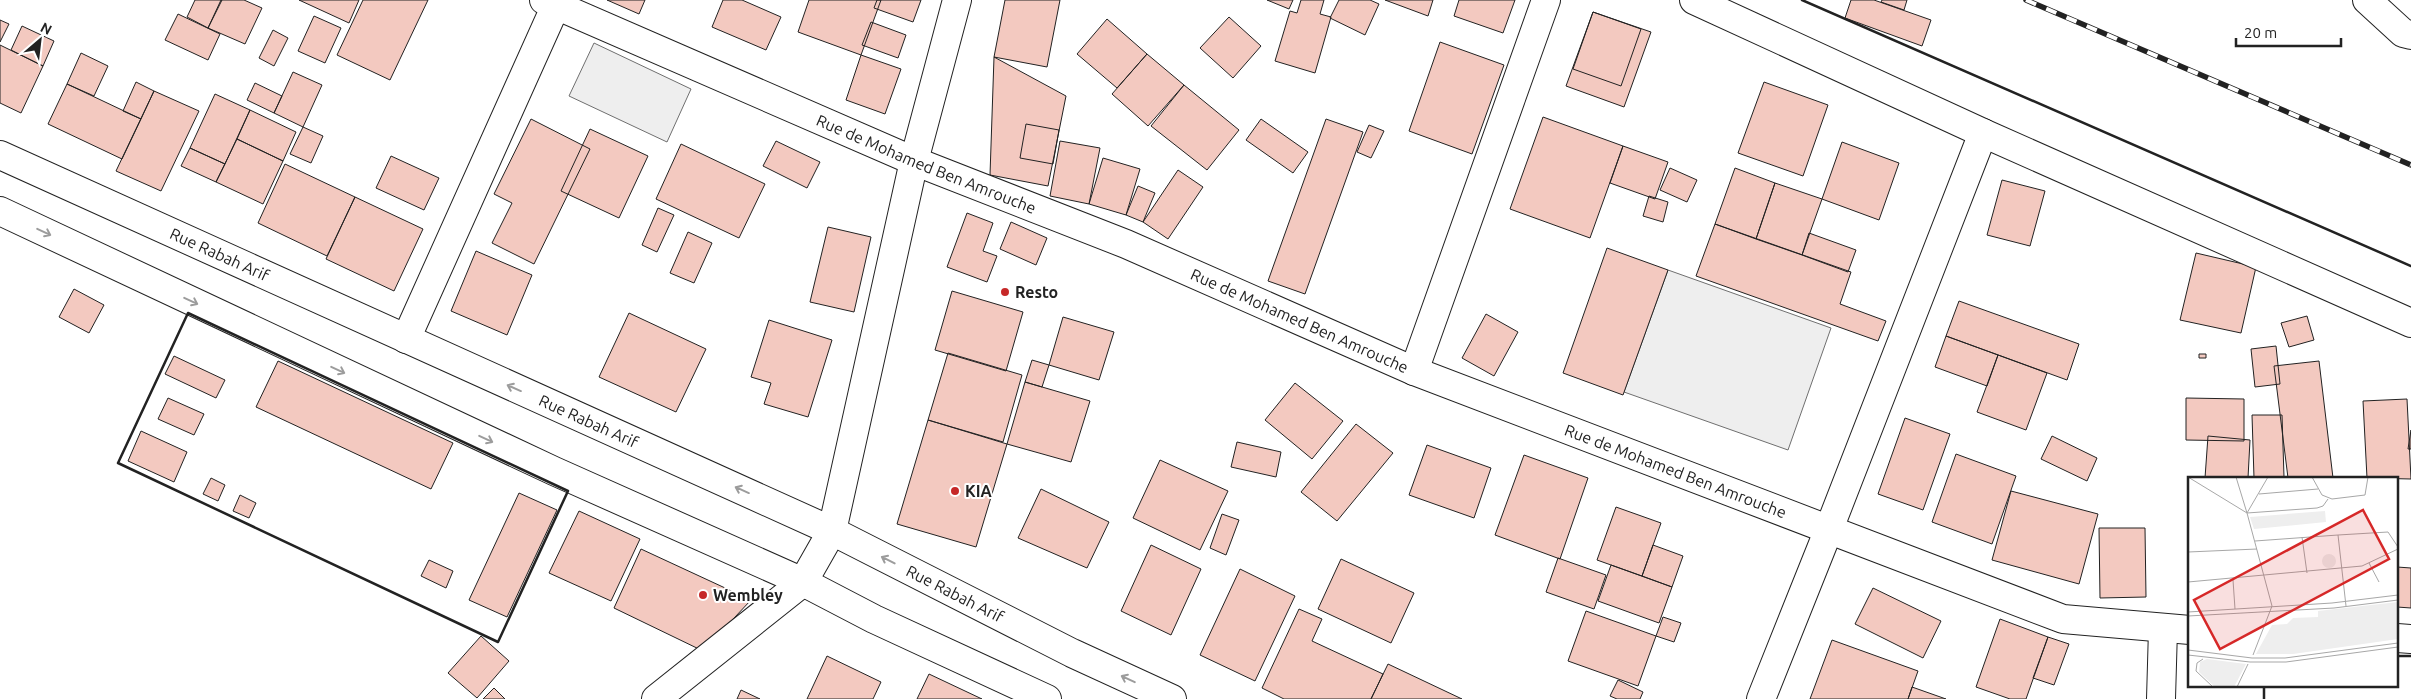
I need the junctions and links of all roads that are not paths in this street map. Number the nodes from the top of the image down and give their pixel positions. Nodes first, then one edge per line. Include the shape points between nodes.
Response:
1 (957, 0) edge
2 (1546, 0) edge
3 (1694, 0) edge
4 (2367, 0) edge
5 (550, 3) edge
6 (2411, 35) edge
7 (1983, 133) junction
8 (0, 155) edge
9 (914, 162) junction
10 (0, 211) edge
11 (2411, 323) edge
12 (406, 339) junction
13 (1414, 371) junction
14 (1829, 529) junction
15 (832, 530) junction
16 (803, 582) junction
17 (2163, 629) junction
18 (2188, 630) edge
19 (2398, 638) edge
20 (2411, 639) edge
21 (656, 699) edge
22 (1046, 699) edge
23 (1172, 699) edge
24 (1761, 699) edge
25 (2161, 699) edge

1 - 9 street
2 - 13 street
3 - 7 street
4 - 6 street via 2403,32
5 - 9 street, Rue de Mohamed Ben Amrouche
5 - 12 street
7 - 11 street
7 - 14 street
8 - 12 street, Rue Rabah Arif
9 - 13 street, Rue de Mohamed Ben Amrouche via 1126,244
9 - 15 street
10 -> 16 street via 554,471
15 -> 12 street, Rue Rabah Arif
13 - 14 street, Rue de Mohamed Ben Amrouche
14 - 17 street, Rue de Mohamed Ben Amrouche via 2064,620
14 - 24 street
15 - 16 street
23 -> 15 street, Rue Rabah Arif via 1072,653
16 - 21 street
16 - 22 street via 874,619
17 - 18 street, Rue de Mohamed Ben Amrouche
17 - 25 street
19 - 20 street

